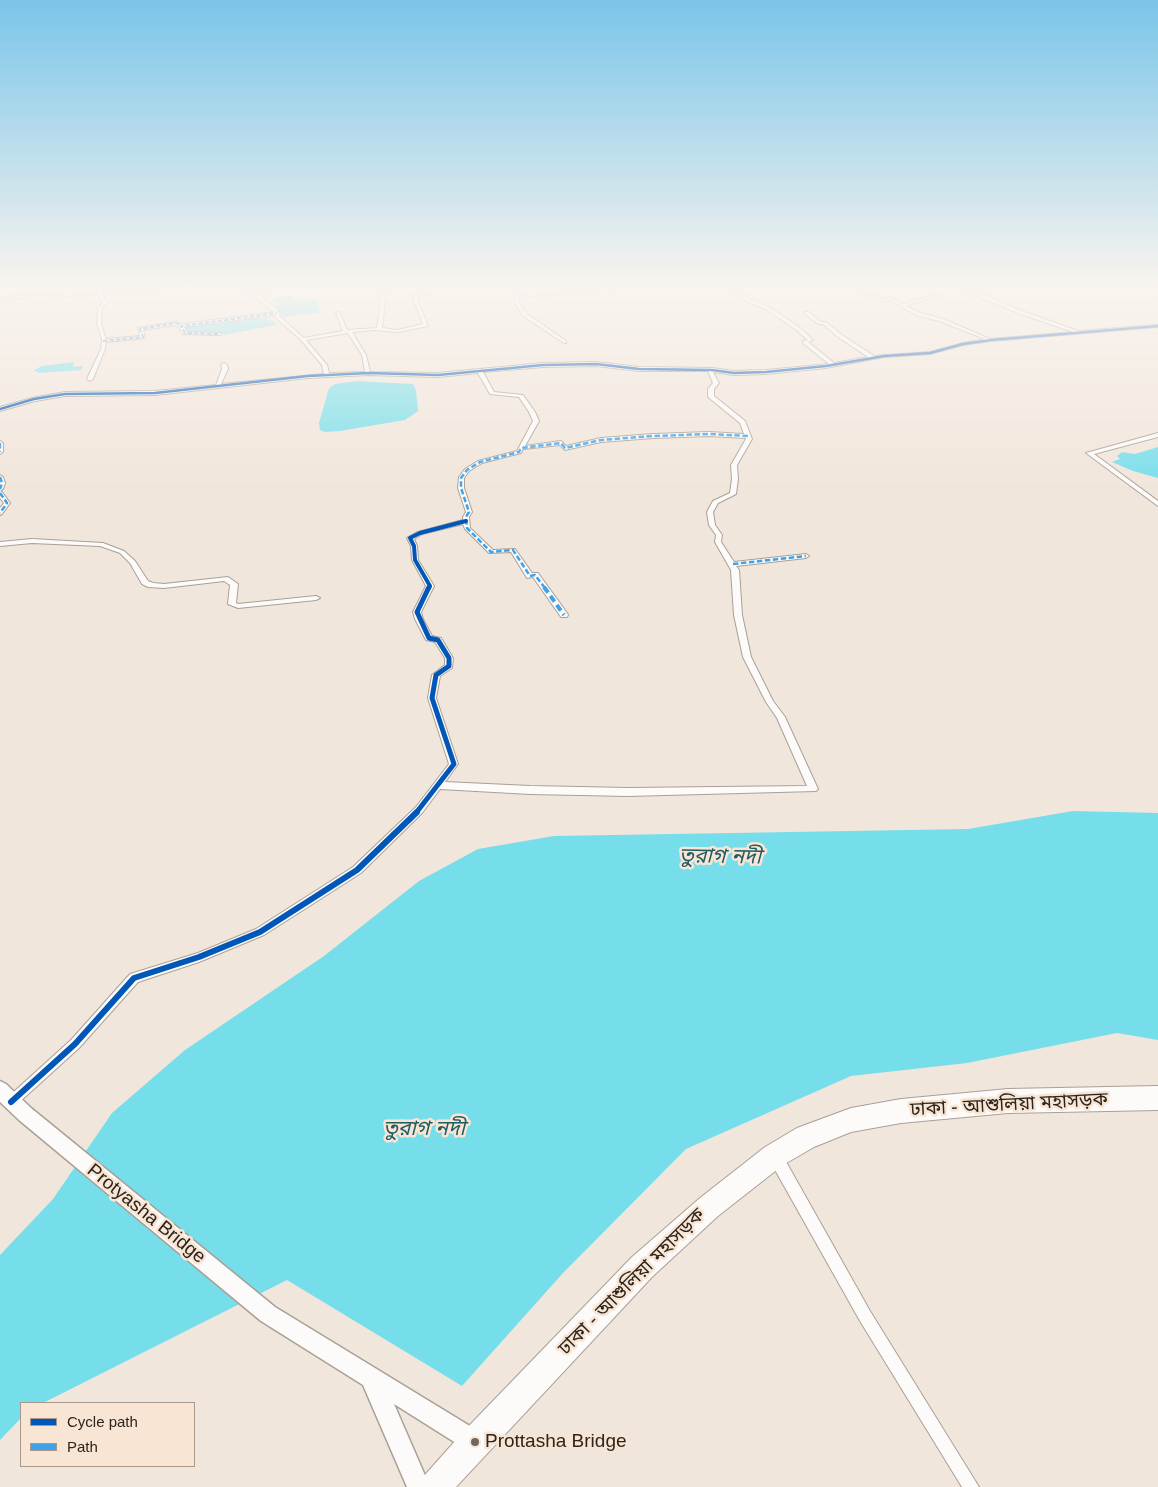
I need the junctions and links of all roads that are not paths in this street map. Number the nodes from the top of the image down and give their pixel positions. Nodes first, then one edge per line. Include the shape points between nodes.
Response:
1 (101, 353) edge
2 (316, 353) edge
3 (364, 353) edge
4 (819, 353) edge
5 (865, 353) edge
6 (925, 353) edge
7 (872, 358) junction
8 (224, 364) dead end
9 (833, 365) junction
10 (710, 370) junction
11 (480, 371) junction
12 (368, 373) junction
13 (327, 376) junction
14 (90, 379) dead end
15 (218, 386) junction
16 (0, 409) edge
17 (1158, 435) edge
18 (748, 436) junction
19 (0, 443) edge
20 (521, 448) junction
21 (0, 452) edge
22 (0, 477) edge
23 (0, 489) edge
24 (0, 493) edge
25 (1158, 504) edge
26 (0, 513) edge
27 (466, 522) junction
28 (0, 544) edge
29 (806, 556) dead end
30 (733, 564) junction
31 (316, 598) dead end
32 (564, 615) dead end
33 (438, 785) junction
34 (1158, 1098) edge
35 (12, 1102) edge
36 (774, 1156) junction
37 (371, 1378) junction
38 (475, 1442) junction
39 (419, 1487) edge
40 (435, 1487) edge
41 (971, 1487) edge

1 - 14 street
2 - 13 street via 324,364
3 - 12 street
4 - 9 street
5 - 7 street
6 - 7 street
7 - 9 street
8 - 15 street
9 - 10 street via 749,373
10 - 11 street via 639,369 596,364
10 - 18 street via 716,383 711,397 743,422
11 - 12 street via 438,375
11 - 20 street via 492,393 521,396 532,412 536,421
12 - 13 street
13 - 15 street
15 - 16 street via 155,394 50,396
17 - 25 street via 1089,453
18 - 20 street via 653,436 601,440 565,448 561,443
18 - 30 street via 750,439 734,465 733,494 715,502 710,512 712,525 719,535 718,542
19 - 21 street
20 - 27 street via 519,452 480,462 461,478 460,488 469,512
22 - 23 street
24 - 26 street via 7,503
27 - 32 street via 471,533 491,552 513,550 530,576 535,575
27 - 33 street via 410,538 415,560 430,586 417,612 419,620 429,638 438,640 449,658 449,666 436,675 432,698 454,764
28 - 31 street via 32,541 101,544 122,552 133,562 145,582 151,585 225,579 234,584 232,604 238,606
29 - 30 street
30 - 33 street via 738,615 748,657 781,717 813,789 628,792
33 - 35 street via 419,810 357,870 260,932 199,957 134,978 75,1044
34 - 36 highway, ঢাকা - আশুলিয়া মহাসড়ক via 1008,1101 901,1111 851,1120 806,1137
35 - 37 street, Protyasha Bridge via 268,1314
36 - 38 highway, ঢাকা - আশুলিয়া মহাসড়ক via 709,1206 642,1267
36 - 41 street via 865,1316
37 - 38 street, Protyasha Bridge
37 - 39 street
38 - 40 highway, ঢাকা - আশুলিয়া মহাসড়ক

